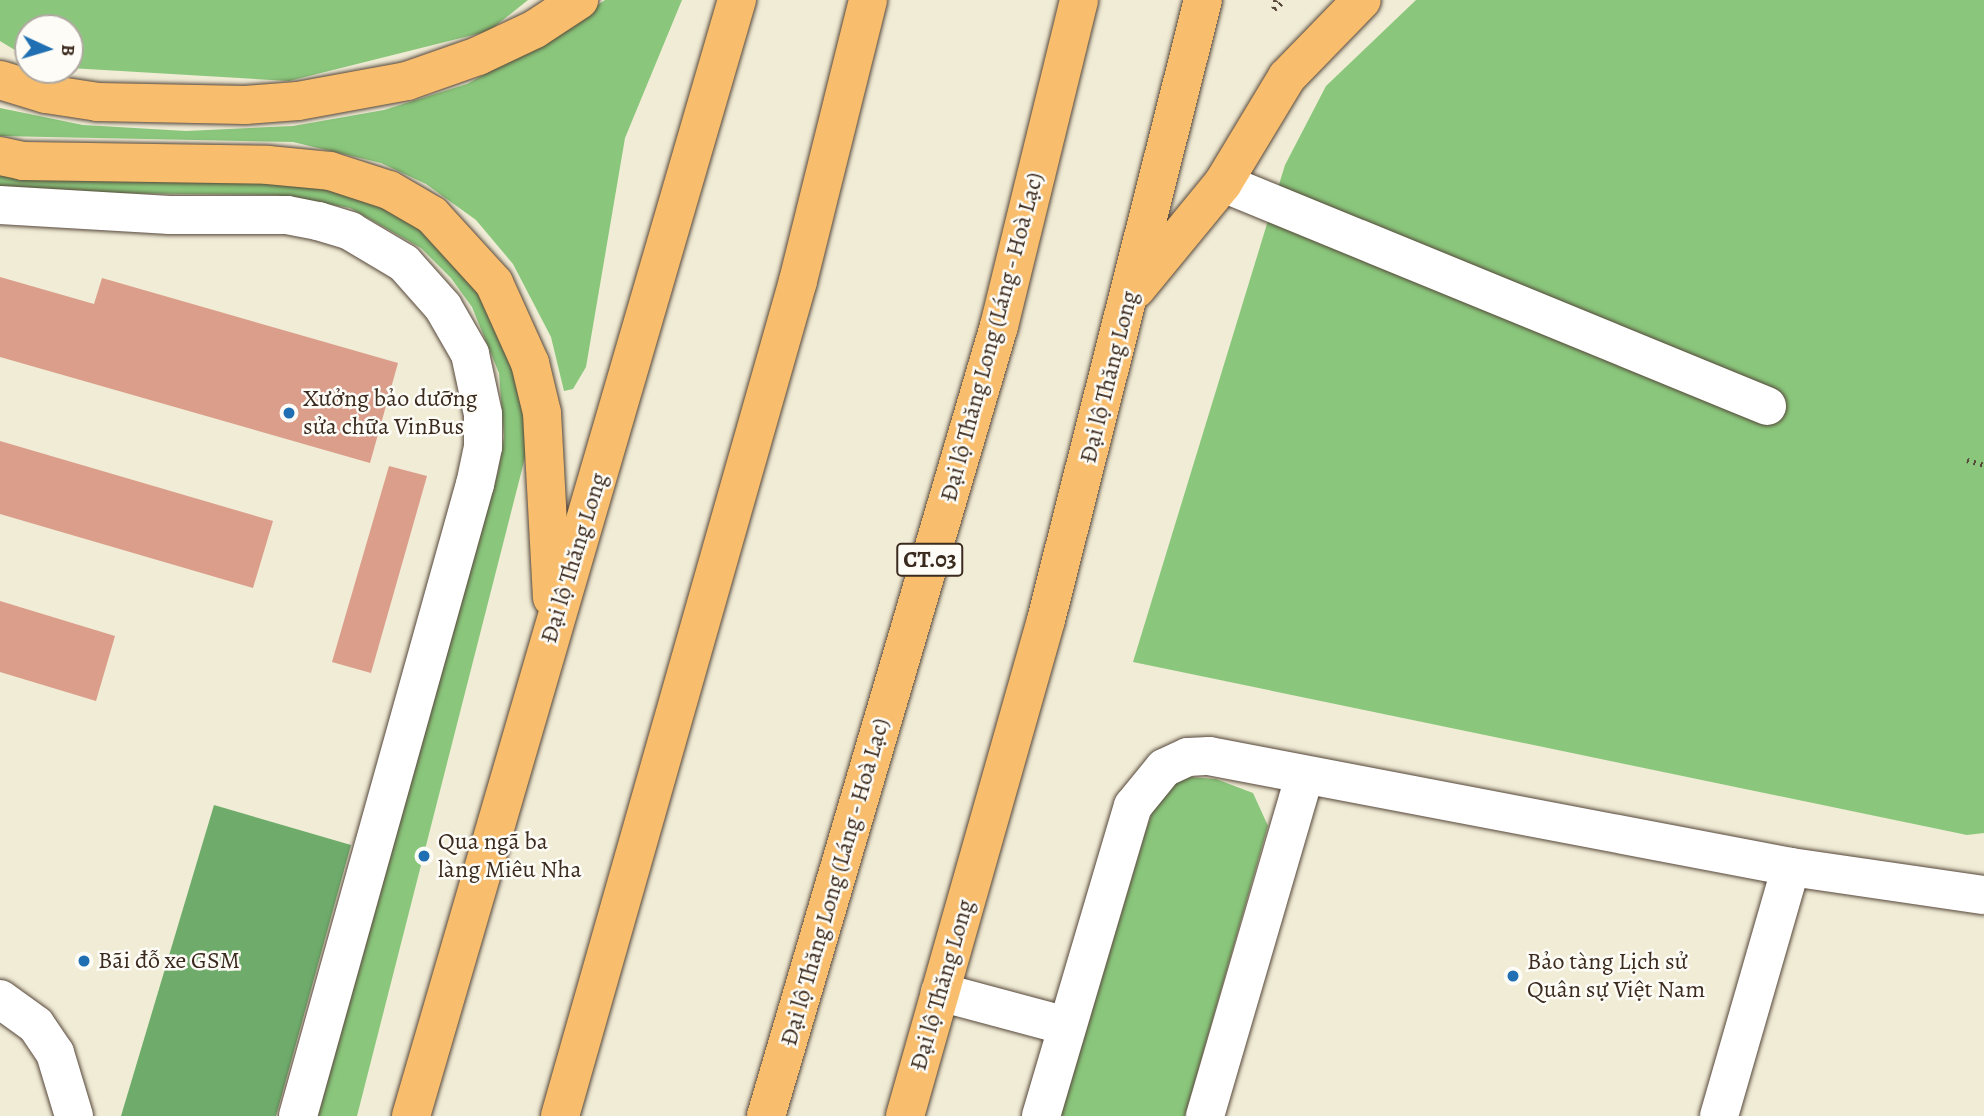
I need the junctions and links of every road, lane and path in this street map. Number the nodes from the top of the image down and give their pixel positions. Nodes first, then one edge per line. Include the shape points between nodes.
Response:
1 (579, 0) edge
2 (737, 0) edge
3 (868, 0) edge
4 (1079, 0) edge
5 (1203, 0) edge
6 (1276, 0) edge
7 (1285, 0) edge
8 (1362, 0) edge
9 (0, 79) edge
10 (0, 156) edge
11 (1223, 183) junction
12 (0, 205) edge
13 (1130, 296) junction
14 (1767, 406) dead end
15 (1967, 460) dead end
16 (1984, 465) edge
17 (554, 625) junction
18 (1306, 775) junction
19 (1791, 867) junction
20 (1984, 895) edge
21 (940, 992) junction
22 (0, 999) edge
23 (1067, 1026) junction
24 (75, 1116) edge
25 (298, 1116) edge
26 (411, 1116) edge
27 (559, 1116) edge
28 (766, 1116) edge
29 (905, 1116) edge
30 (1041, 1116) edge
31 (1205, 1116) edge
32 (1719, 1116) edge

1 - 9 main road via 535,29 478,56 407,81 298,101 245,105 97,102 46,94
2 - 17 main road, Đại lộ Thăng Long
3 - 27 main road via 798,281
4 - 28 main road, Đại lộ Thăng Long (Láng - Hoà Lạc) / CT.03 via 999,326
5 - 13 main road, Đại lộ Thăng Long
6 - 7 path via 1274,9
8 - 11 main road via 1287,77
10 - 17 main road via 23,161 268,165 330,172 389,190 432,215 494,283 530,363 542,413
11 - 13 main road
11 - 14 street
12 - 25 street via 170,215 287,215 350,231 404,263 443,307 470,354 482,414 483,447 475,484
13 - 21 main road, Đại lộ Thăng Long via 1046,620
15 - 16 path
17 - 26 main road, Đại lộ Thăng Long
18 - 19 street
18 - 23 street via 1199,757 1164,768 1148,782 1133,806
18 - 31 street
19 - 20 street
19 - 32 street
21 - 23 street
21 - 29 main road, Đại lộ Thăng Long
22 - 24 street via 36,1025 55,1053
23 - 30 street

